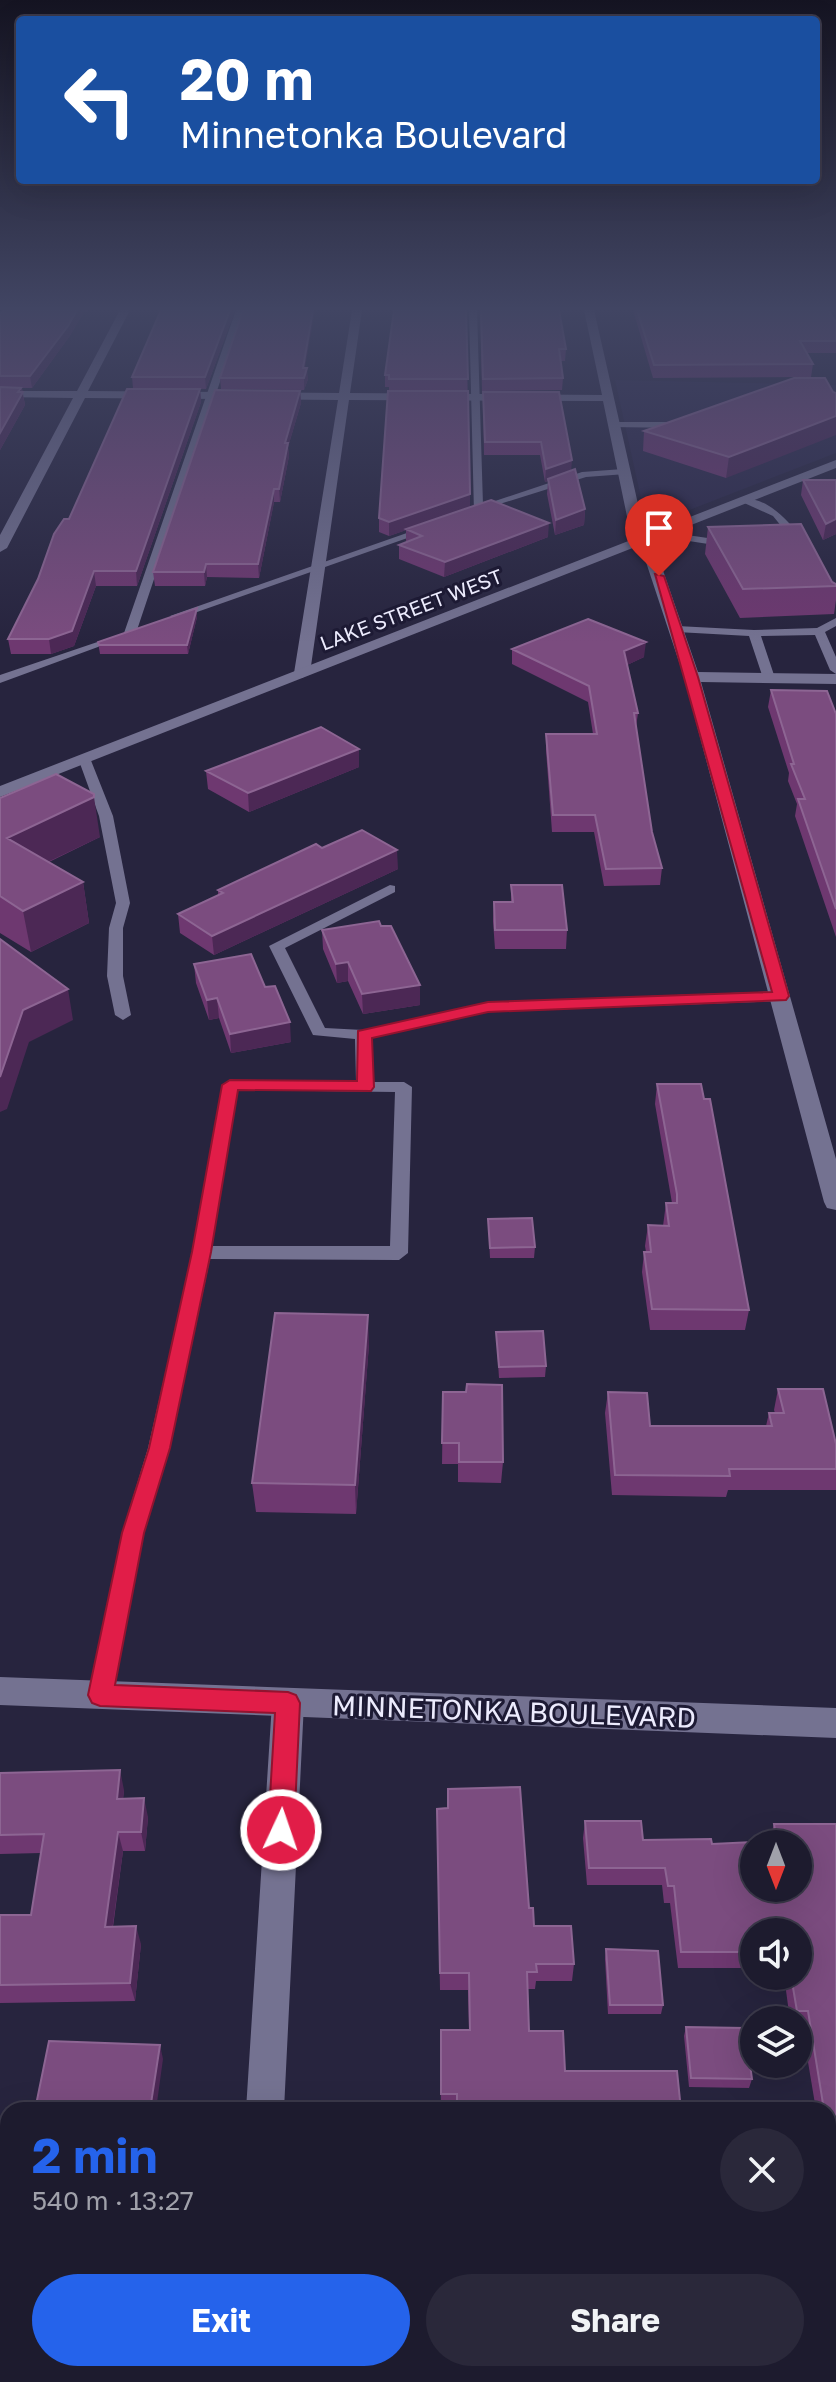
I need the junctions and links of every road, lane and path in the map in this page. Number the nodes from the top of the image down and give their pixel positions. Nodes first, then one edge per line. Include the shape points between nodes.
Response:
1 (66, 421) edge
2 (201, 421) edge
3 (340, 421) edge
4 (475, 421) edge
5 (612, 421) edge
6 (613, 425) junction
7 (689, 425) edge
8 (836, 464) edge
9 (623, 472) junction
10 (745, 500) junction
11 (784, 523) junction
12 (442, 524) edge
13 (774, 535) edge
14 (652, 537) junction
15 (739, 543) edge
16 (0, 548) edge
17 (807, 554) edge
18 (316, 566) junction
19 (836, 621) edge
20 (159, 622) edge
21 (145, 628) edge
22 (677, 629) junction
23 (819, 631) junction
24 (130, 633) junction
25 (754, 633) junction
26 (836, 670) edge
27 (302, 673) junction
28 (692, 677) junction
29 (769, 678) junction
30 (0, 679) edge
31 (836, 679) edge
32 (84, 758) junction
33 (0, 792) edge
34 (390, 889) dead end
35 (781, 996) junction
36 (123, 1015) dead end
37 (363, 1035) junction
38 (365, 1087) junction
39 (836, 1202) edge
40 (202, 1252) junction
41 (0, 1691) edge
42 (100, 1695) junction
43 (288, 1703) junction
44 (836, 1723) edge
45 (265, 2102) edge

1 - 16 street
2 - 24 lane
3 - 18 street
4 - 9 lane via 473,512 585,474
5 - 6 street
6 - 7 lane
6 - 9 street
8 - 10 street, LAKE STREET WEST
9 - 14 street via 636,526
10 - 11 lane via 777,514
10 - 14 street, LAKE STREET WEST
11 - 13 lane
11 - 17 lane
12 - 18 lane
14 - 15 lane
14 - 22 street
14 - 27 street, LAKE STREET WEST
18 - 20 lane
18 - 27 street
19 - 23 lane
21 - 24 lane
22 - 25 lane
22 - 28 street
23 - 25 lane
23 - 26 lane
24 - 30 lane
25 - 29 lane
27 - 32 street, LAKE STREET WEST
28 - 29 street
28 - 35 street
29 - 31 street
32 - 33 street, LAKE STREET WEST
32 - 36 lane via 106,816 123,903 116,928 115,976
34 - 37 lane via 277,946 319,1032
35 - 37 lane via 488,1007
35 - 39 street
37 - 38 lane
38 - 40 lane via 230,1085
38 - 40 lane via 404,1087 399,1253
40 - 42 lane via 159,1448 133,1533
41 - 42 street, MINNETONKA BOULEVARD
42 - 43 street, MINNETONKA BOULEVARD
43 - 44 street, MINNETONKA BOULEVARD
43 - 45 street

